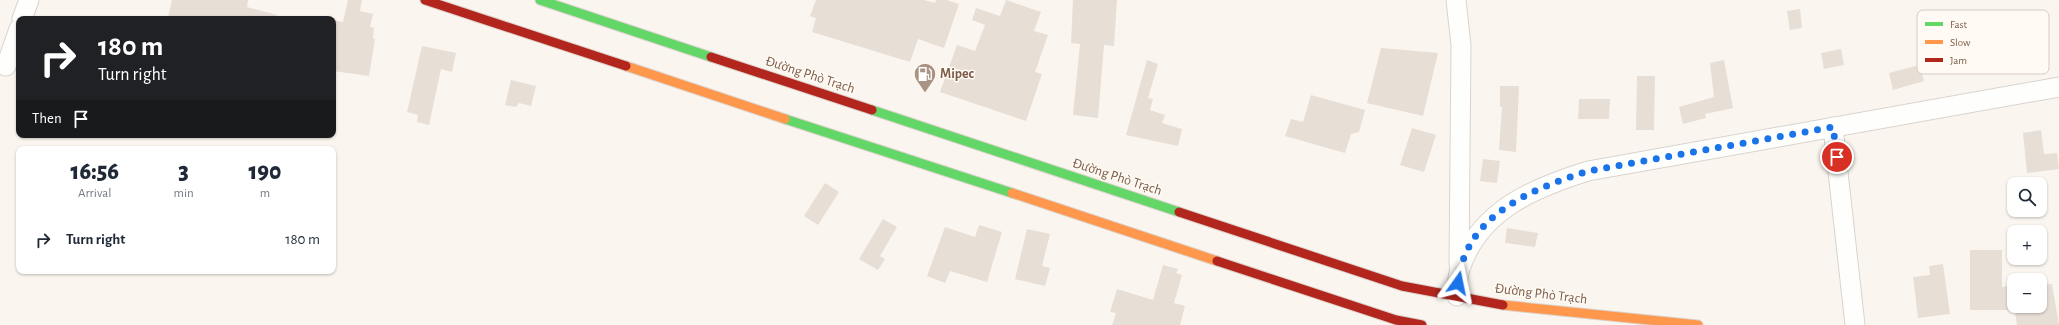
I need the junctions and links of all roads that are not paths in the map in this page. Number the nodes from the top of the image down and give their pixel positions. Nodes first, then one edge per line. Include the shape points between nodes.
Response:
1 (29, 0) edge
2 (425, 0) edge
3 (540, 0) edge
4 (1456, 0) edge
5 (23, 16) edge
6 (16, 38) edge
7 (6, 66) dead end
8 (2059, 87) edge
9 (1833, 127) junction
10 (1459, 269) junction
11 (1456, 296) junction
12 (1422, 325) edge
13 (1698, 325) edge
14 (1855, 325) edge

1 - 5 street
2 - 12 highway via 1396,320
3 - 11 highway, Đường Phò Trạch via 1402,286
4 - 10 street via 1461,45
6 - 7 street
8 - 9 street
9 - 10 street via 1588,171 1564,179 1543,187 1493,216 1474,238
9 - 14 street
10 - 11 street
11 - 13 highway, Đường Phò Trạch via 1520,308

